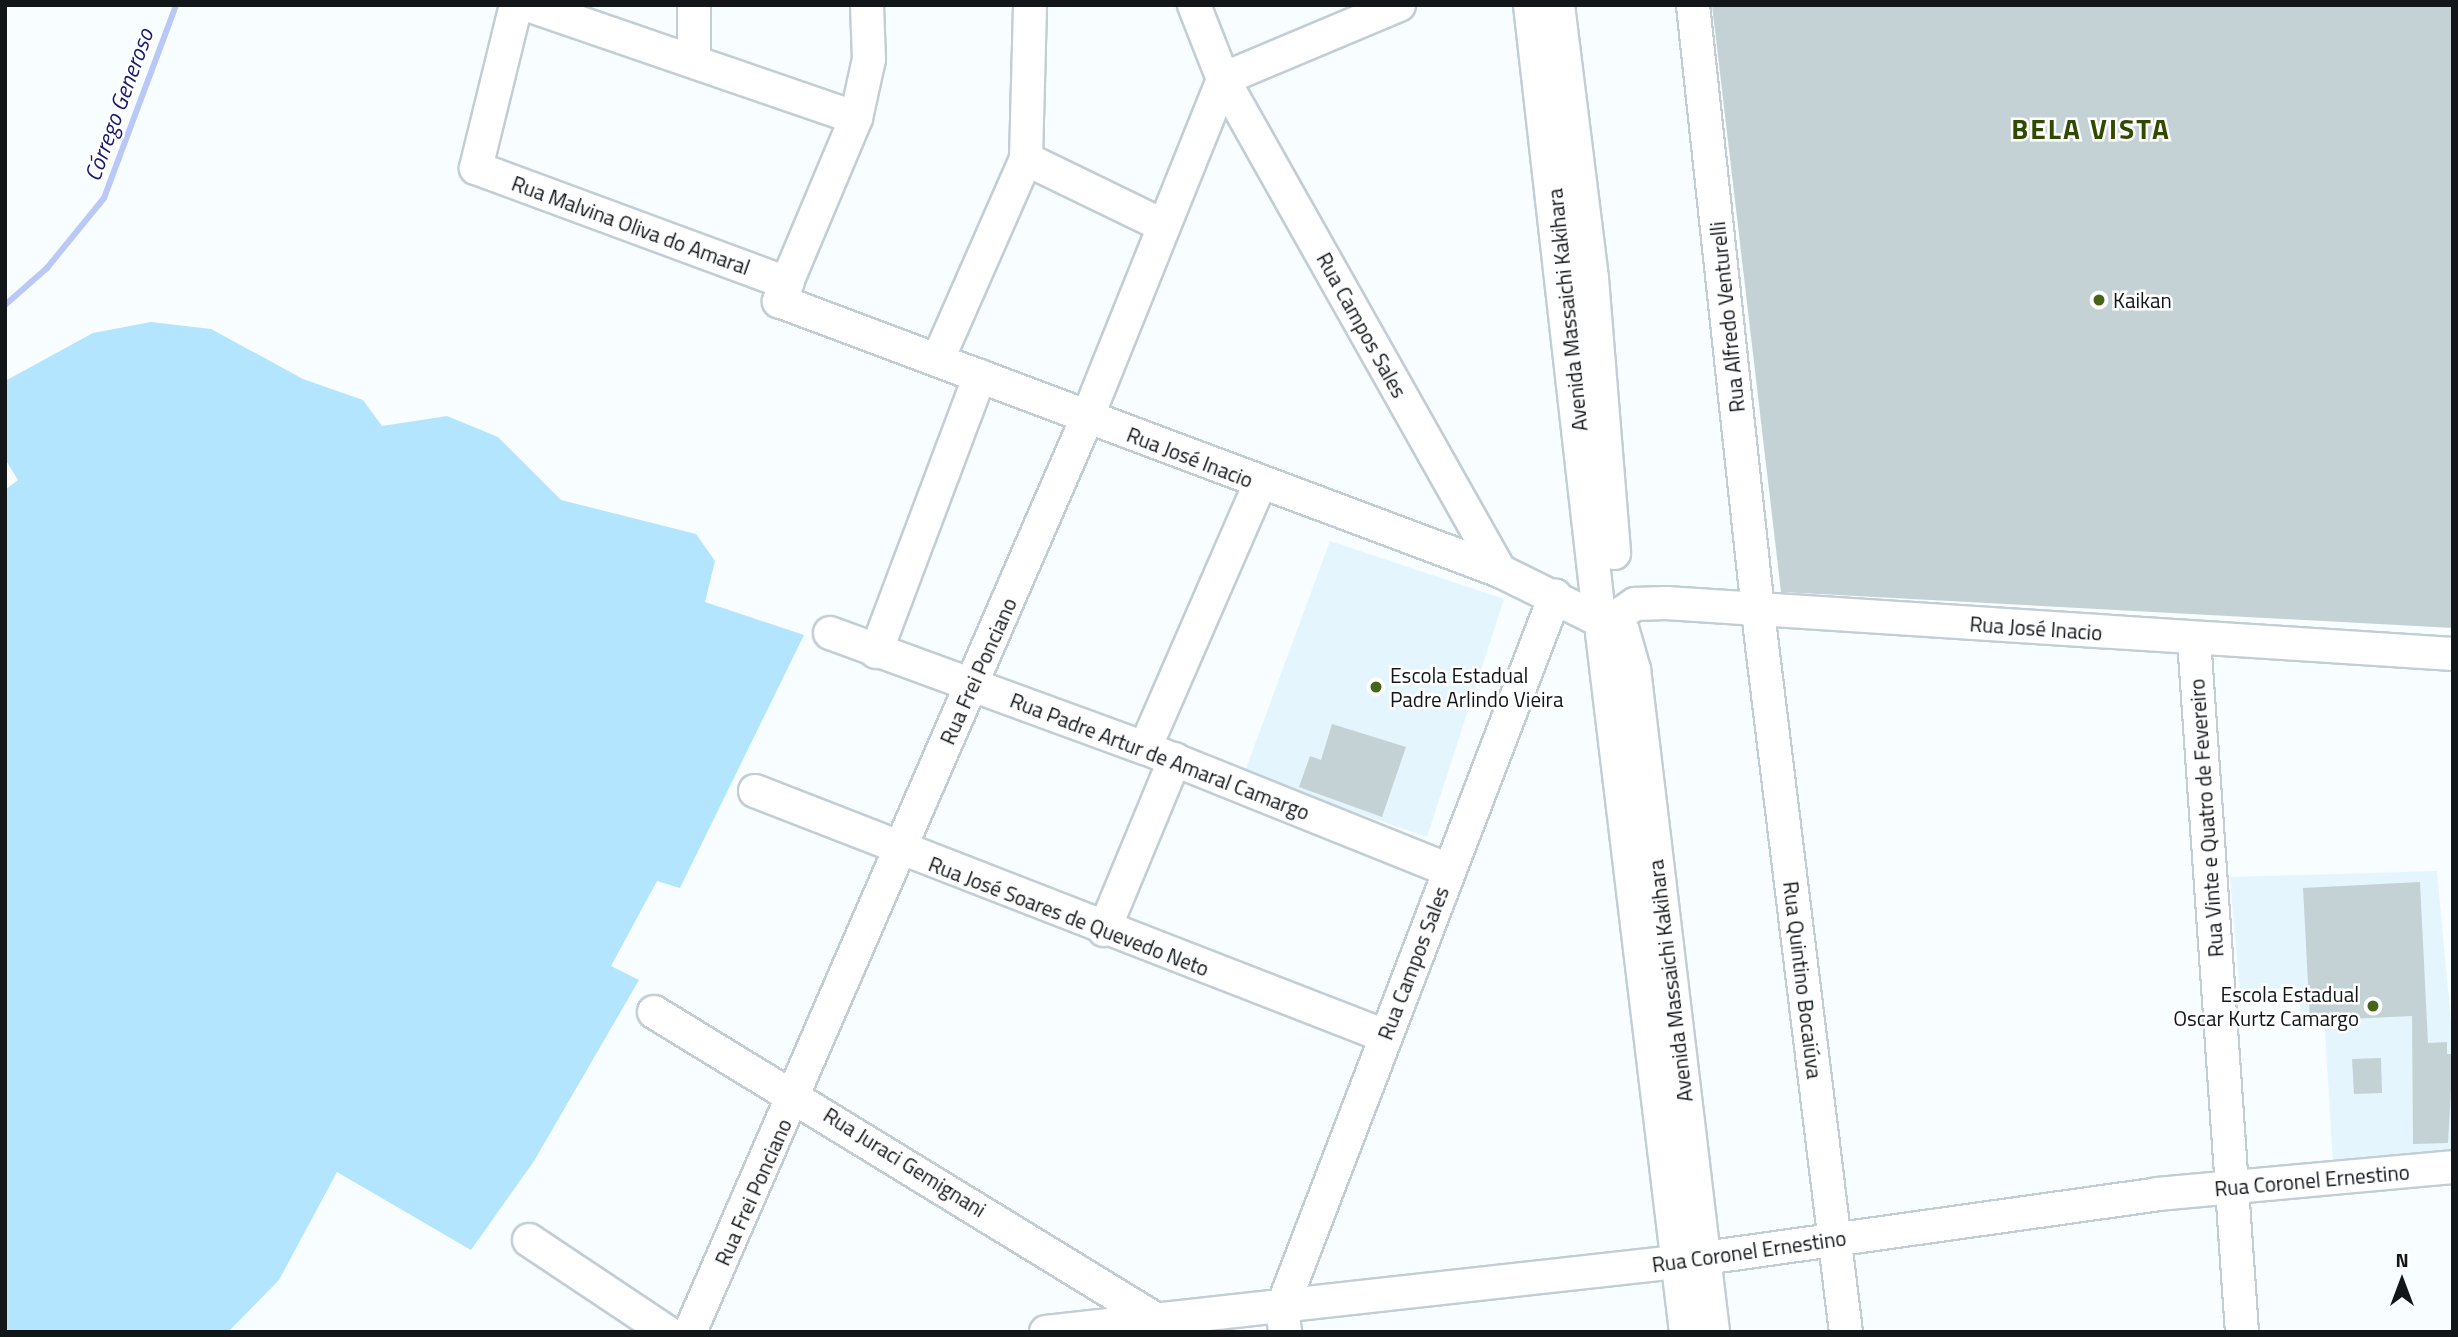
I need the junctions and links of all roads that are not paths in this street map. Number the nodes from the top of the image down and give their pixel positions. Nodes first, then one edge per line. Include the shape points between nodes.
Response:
1 (516, 5) edge
2 (528, 5) edge
3 (694, 5) edge
4 (867, 5) edge
5 (1030, 5) edge
6 (1194, 5) edge
7 (1399, 5) edge
8 (1530, 5) edge
9 (1558, 5) edge
10 (1693, 5) edge
11 (694, 61) junction
12 (1223, 79) junction
13 (856, 118) junction
14 (1026, 159) junction
15 (1162, 225) junction
16 (783, 292) junction
17 (939, 358) junction
18 (981, 376) junction
19 (1087, 418) junction
20 (1259, 483) junction
21 (1500, 571) junction
22 (1555, 596) junction
23 (1759, 618) junction
24 (1613, 621) junction
25 (830, 633) dead end
26 (2195, 648) junction
27 (876, 652) junction
28 (2453, 654) edge
29 (2453, 675) edge
30 (973, 684) junction
31 (1145, 748) junction
32 (1175, 759) junction
33 (755, 791) dead end
34 (898, 851) junction
35 (1448, 870) junction
36 (1104, 930) junction
37 (654, 1012) dead end
38 (1385, 1036) junction
39 (796, 1094) junction
40 (2453, 1167) edge
41 (2230, 1188) junction
42 (1835, 1238) junction
43 (529, 1240) dead end
44 (1689, 1260) junction
45 (1153, 1317) junction
46 (1284, 1320) edge
47 (667, 1332) edge
48 (690, 1332) edge
49 (1046, 1332) edge
50 (1686, 1332) edge
51 (1713, 1332) edge
52 (1846, 1332) edge
53 (2242, 1332) edge

1 - 16 street, Rua Malvina Oliva do Amaral via 476,169
2 - 11 street
3 - 11 street
4 - 13 street via 869,59
5 - 14 street
6 - 12 street
7 - 12 street
8 - 24 street, Avenida Massaichi Kakihara
9 - 24 street, Avenida Massaichi Kakihara via 1592,278
10 - 23 street, Rua Alfredo Venturelli
11 - 13 street
12 - 15 street, Rua Frei Ponciano
12 - 21 street, Rua Campos Sales
13 - 16 street
14 - 15 street
14 - 17 street
15 - 19 street, Rua Frei Ponciano
16 - 17 street, Rua José Inacio
17 - 18 street, Rua José Inacio
18 - 19 street, Rua José Inacio
18 - 27 street
19 - 20 street, Rua José Inacio
19 - 30 street, Rua Frei Ponciano
20 - 21 street, Rua José Inacio
20 - 31 street
21 - 22 street, Rua José Inacio
22 - 24 street, Rua José Inacio
22 - 35 street, Rua Campos Sales
23 - 24 street, Rua José Inacio
23 - 26 street, Rua José Inacio
23 - 42 street, Rua Quintino Bocaiúva
24 - 44 street, Avenida Massaichi Kakihara
25 - 27 street, Rua Padre Artur de Amaral Camargo
26 - 28 street, Rua José Inacio
26 - 29 street, Rua José Inacio
26 - 41 street, Rua Vinte e Quatro de Fevereiro
27 - 30 street, Rua Padre Artur de Amaral Camargo
30 - 31 street, Rua Padre Artur de Amaral Camargo
30 - 34 street, Rua Frei Ponciano
31 - 32 street, Rua Padre Artur de Amaral Camargo
32 - 35 street, Rua Padre Artur de Amaral Camargo
32 - 36 street
33 - 34 street, Rua José Soares de Quevedo Neto
34 - 36 street, Rua José Soares de Quevedo Neto
34 - 39 street, Rua Frei Ponciano
35 - 38 street, Rua Campos Sales
36 - 38 street, Rua José Soares de Quevedo Neto
37 - 39 street, Rua Juraci Gemignani
38 - 46 street, Rua Campos Sales
39 - 45 street, Rua Juraci Gemignani
39 - 48 street, Rua Frei Ponciano
40 - 41 street, Rua Coronel Ernestino
41 - 42 street, Rua Coronel Ernestino
41 - 53 street, Rua Vinte e Quatro de Fevereiro
42 - 44 street, Rua Coronel Ernestino
42 - 52 street, Rua Quintino Bocaiúva
43 - 47 street
44 - 46 street, Rua Coronel Ernestino
44 - 50 street, Avenida Massaichi Kakihara
44 - 51 street, Avenida Massaichi Kakihara
45 - 46 street, Rua Coronel Ernestino
45 - 49 street, Rua Coronel Ernestino

